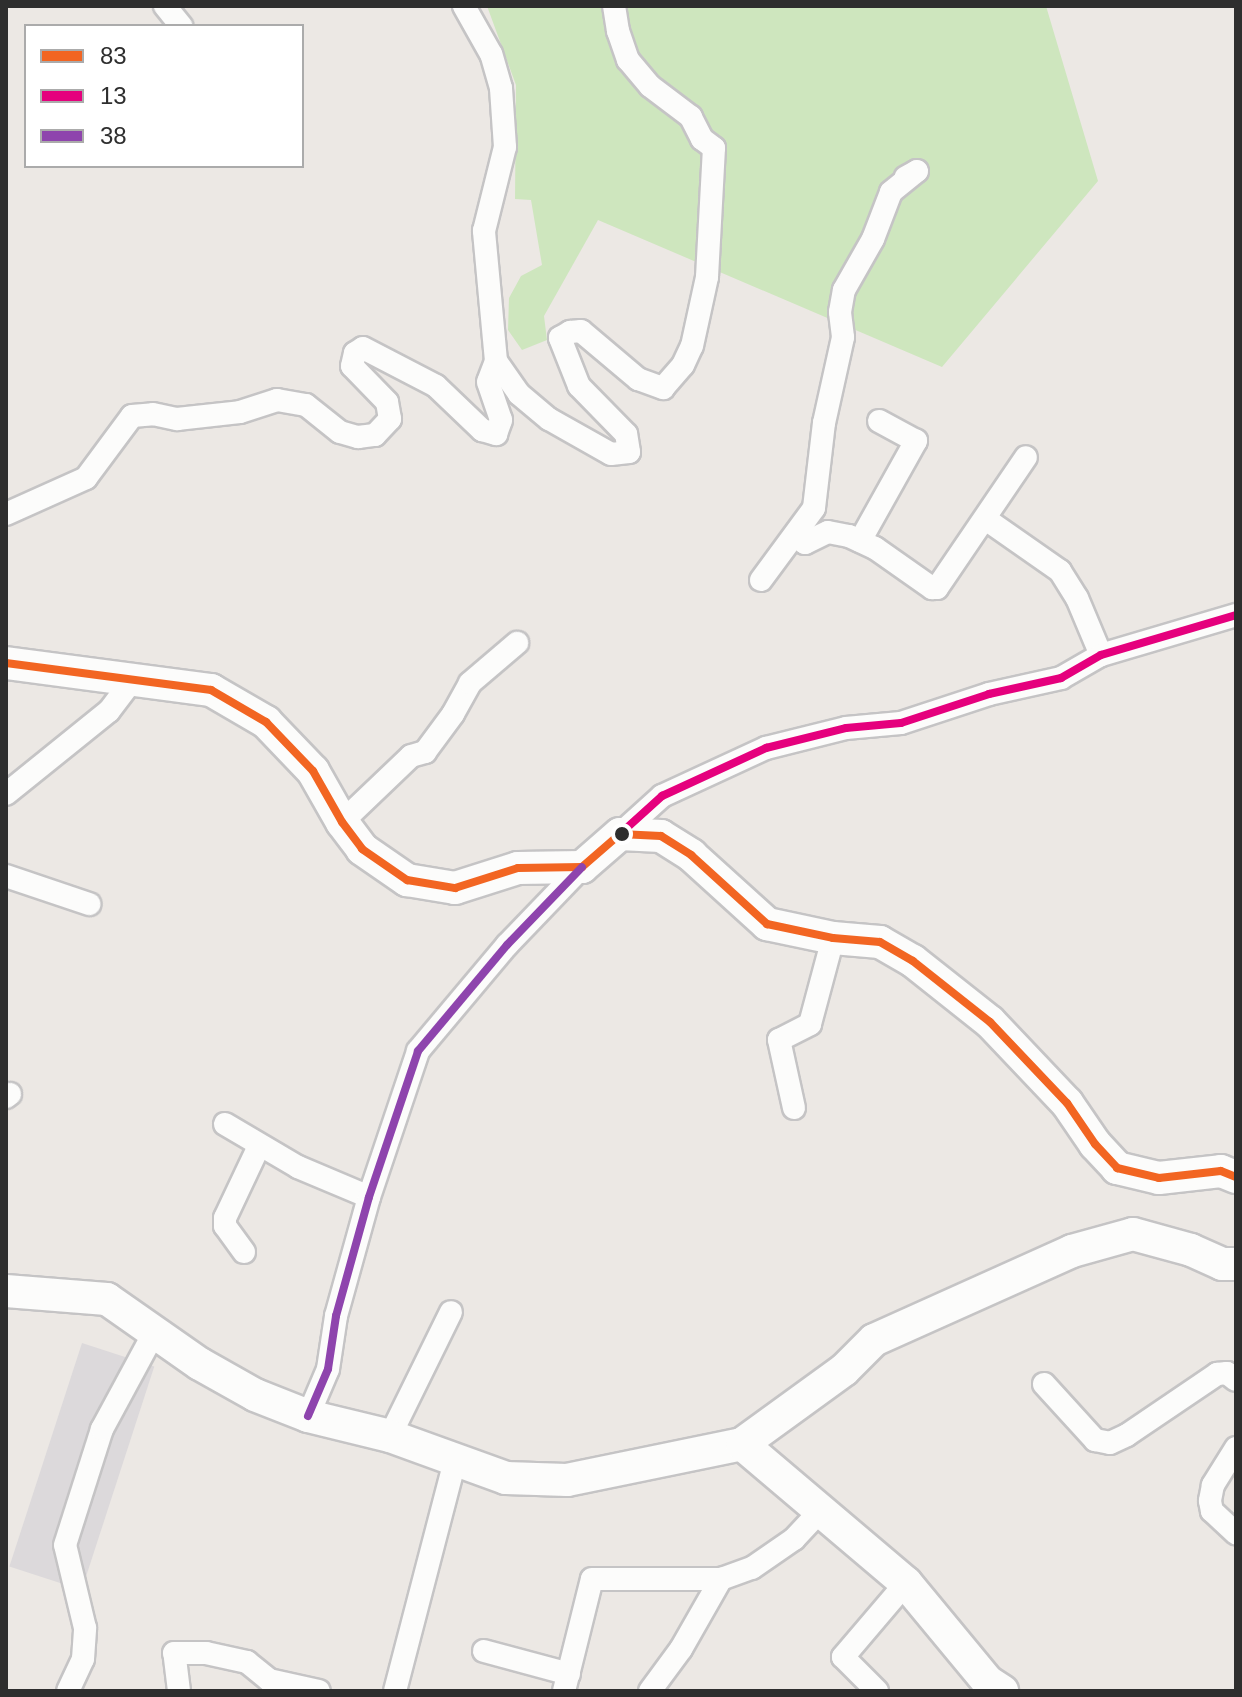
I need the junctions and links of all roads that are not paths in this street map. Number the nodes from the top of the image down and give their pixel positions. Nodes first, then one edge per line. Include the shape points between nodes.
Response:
1 (165, 6) edge
2 (464, 6) edge
3 (614, 6) edge
4 (179, 24) edge
5 (906, 177) dead end
6 (496, 361) junction
7 (879, 421) dead end
8 (1026, 457) dead end
9 (6, 514) edge
10 (987, 520) junction
11 (796, 535) junction
12 (860, 541) junction
13 (761, 580) dead end
14 (1236, 615) edge
15 (517, 643) dead end
16 (1101, 655) junction
17 (6, 663) edge
18 (133, 679) junction
19 (6, 794) edge
20 (342, 822) junction
21 (620, 834) junction
22 (582, 867) junction
23 (6, 876) edge
24 (89, 904) dead end
25 (833, 938) junction
26 (794, 1108) dead end
27 (225, 1124) dead end
28 (259, 1146) junction
29 (1236, 1177) edge
30 (369, 1197) junction
31 (244, 1252) dead end
32 (1236, 1264) edge
33 (6, 1291) edge
34 (451, 1312) dead end
35 (154, 1333) junction
36 (1236, 1380) edge
37 (1044, 1384) dead end
38 (308, 1416) junction
39 (390, 1436) junction
40 (742, 1444) junction
41 (1236, 1448) edge
42 (455, 1461) junction
43 (820, 1511) junction
44 (1236, 1533) edge
45 (721, 1579) junction
46 (906, 1583) junction
47 (484, 1651) dead end
48 (566, 1683) edge
49 (68, 1691) edge
50 (179, 1691) edge
51 (319, 1691) edge
52 (395, 1691) edge
53 (650, 1691) edge
54 (877, 1691) edge
55 (1002, 1691) edge

1 - 4 street
2 - 6 street via 491,54 501,88 504,149 484,231
3 - 6 street via 628,60 650,86 691,117 702,139 714,148 707,277 692,346 663,388 638,379 581,331 560,338 579,386 626,434 629,452 611,454 549,419 519,394
5 - 11 street via 917,171 891,192 873,239 844,290 843,337 824,423 818,491 814,508
6 - 9 street via 488,382 501,420 496,434 482,430 436,386 363,348 355,353 352,366 387,402 390,419 375,435 340,432 306,405 277,400 240,412 177,419 132,416 86,478
7 - 12 street via 916,441
8 - 10 street
10 - 12 street via 937,588
10 - 16 street via 1060,571
11 - 12 street via 805,543 828,532
11 - 13 street
14 - 16 street
15 - 20 street via 470,683 425,752 411,756
16 - 21 street via 1061,678 989,694 901,723 846,728 766,748 662,796
17 - 18 street
18 - 19 street via 109,711
18 - 20 street via 211,690 266,722 313,771
20 - 22 street via 362,849 407,880 455,888 518,868
21 - 22 street
21 - 25 street via 661,836 691,855 767,924
22 - 30 street via 487,967 418,1051
23 - 24 street
25 - 26 street via 810,1024 779,1040
25 - 29 street via 880,942 979,1013 1067,1103 1117,1168 1159,1178 1221,1171
27 - 28 street
28 - 30 street
28 - 31 street via 225,1218
30 - 38 street via 336,1316 328,1369
32 - 40 street via 1133,1234 1072,1251 874,1340 844,1370
33 - 35 street via 107,1299
34 - 39 street
35 - 38 street via 255,1395
35 - 49 street via 102,1429 65,1545 85,1628 83,1659
36 - 37 street via 1217,1374 1110,1443 1095,1440
38 - 39 street
39 - 42 street
40 - 42 street via 567,1480 506,1478
40 - 43 street
41 - 44 street via 1213,1485 1210,1501 1212,1511
42 - 52 street
43 - 45 street via 794,1539 752,1568
43 - 46 street
45 - 48 street via 592,1579
45 - 53 street
46 - 54 street via 843,1657
46 - 55 street via 988,1682
47 - 48 street
50 - 51 street via 174,1653 247,1662 269,1680

